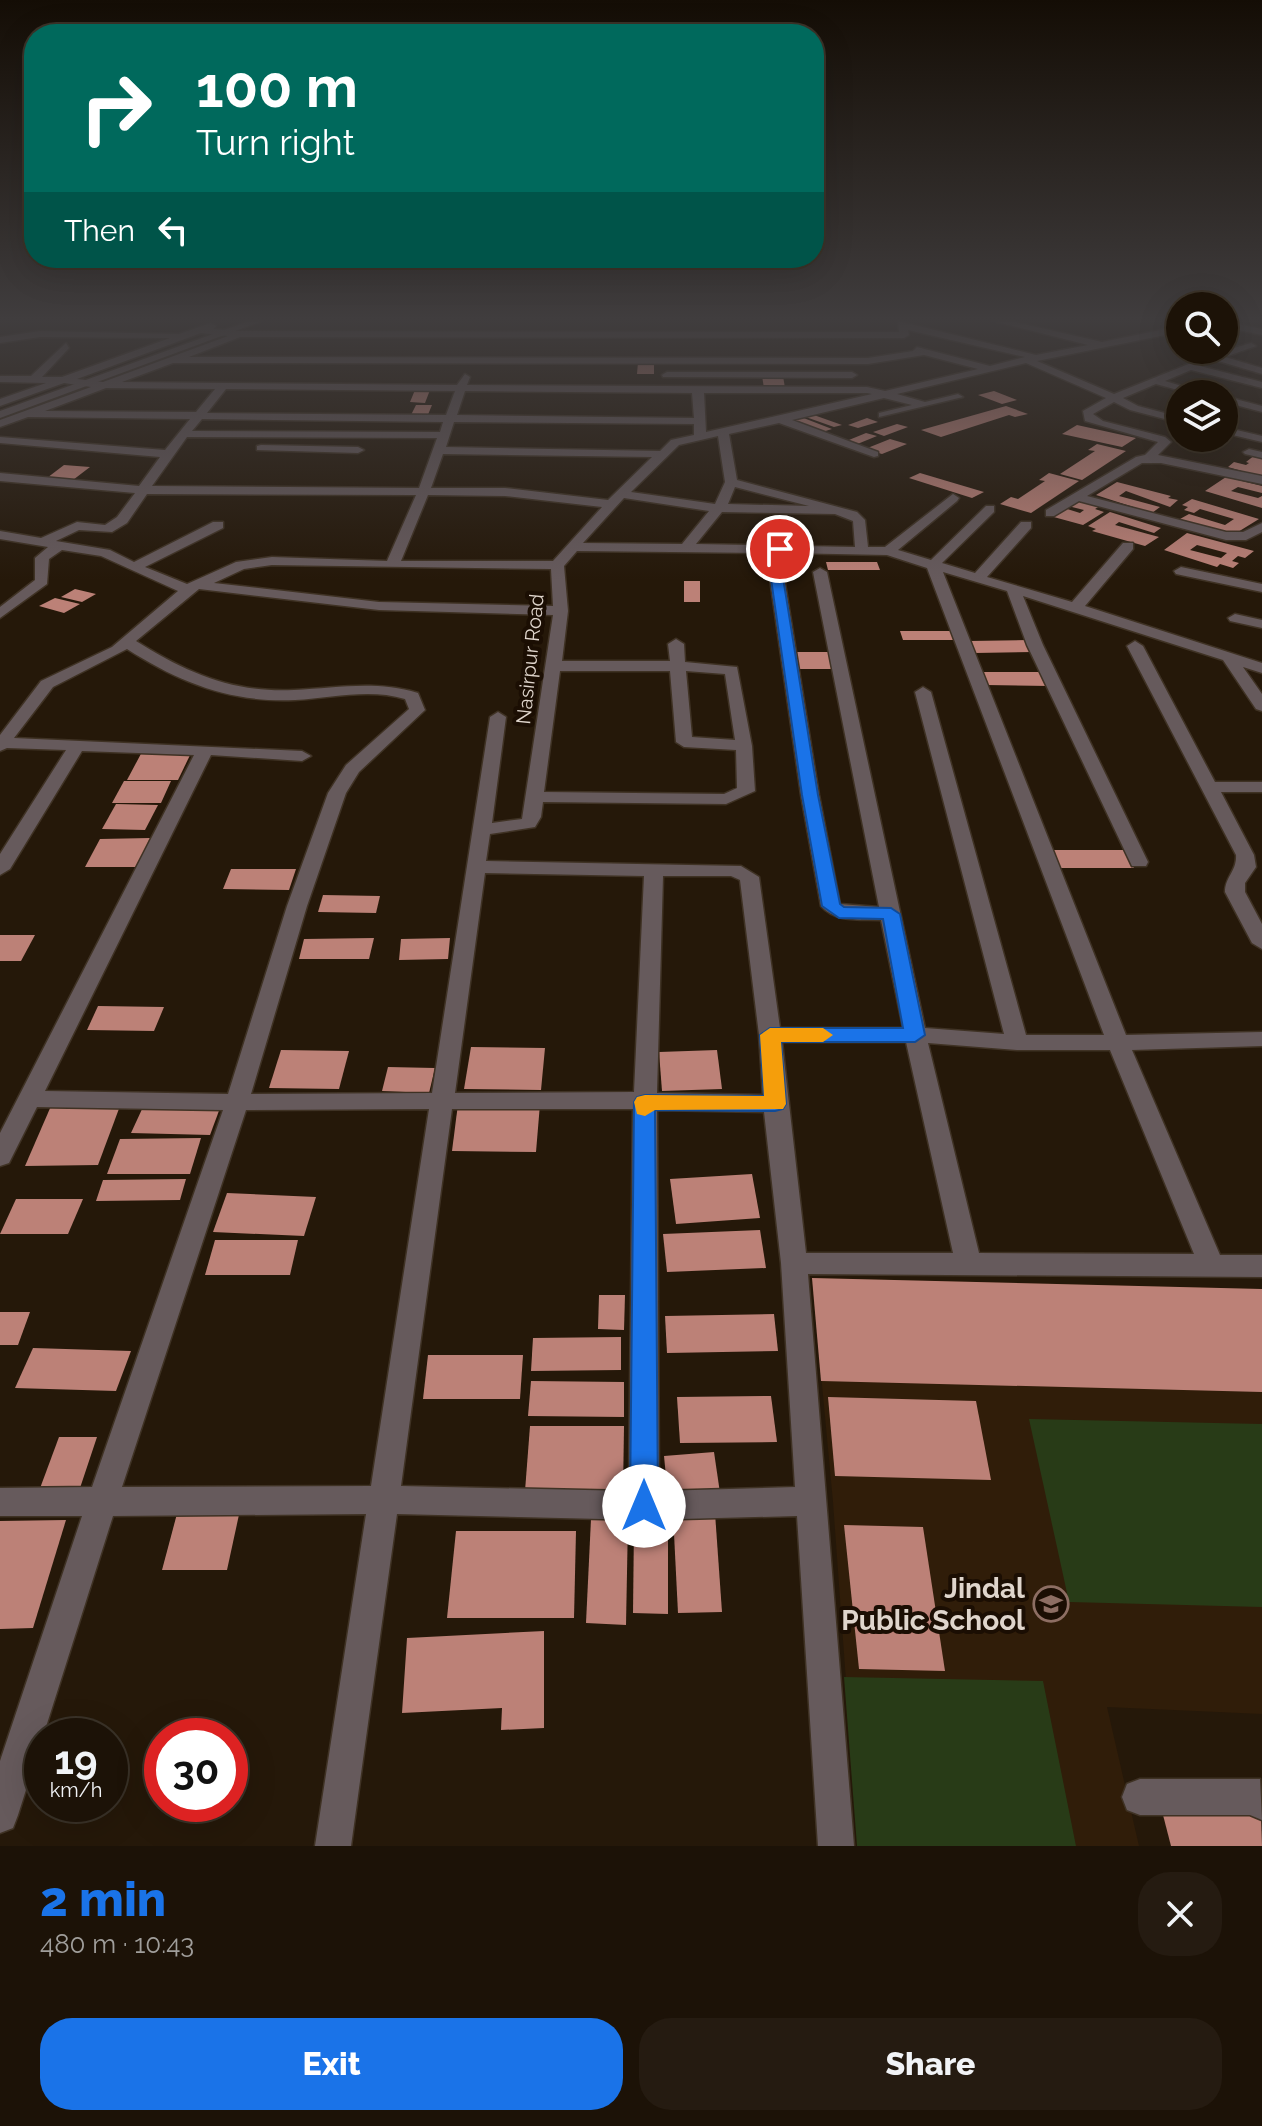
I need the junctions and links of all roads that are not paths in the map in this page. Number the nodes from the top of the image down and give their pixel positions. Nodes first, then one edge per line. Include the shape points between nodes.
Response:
1 (22, 407) edge
2 (45, 407) edge
3 (205, 407) edge
4 (454, 407) edge
5 (699, 407) edge
6 (830, 407) edge
7 (859, 407) edge
8 (917, 407) edge
9 (1100, 407) edge
10 (1132, 407) edge
11 (27, 414) junction
12 (0, 415) edge
13 (883, 415) junction
14 (1166, 416) edge
15 (196, 418) junction
16 (450, 419) junction
17 (780, 420) junction
18 (699, 421) junction
19 (905, 422) dead end
20 (0, 424) edge
21 (723, 431) junction
22 (1238, 433) edge
23 (182, 434) junction
24 (445, 435) junction
25 (700, 435) junction
26 (1262, 439) edge
27 (0, 440) edge
28 (234, 448) dead end
29 (249, 448) dead end
30 (358, 450) dead end
31 (439, 450) junction
32 (170, 451) junction
33 (1249, 452) dead end
34 (660, 454) junction
35 (874, 454) dead end
36 (1262, 455) edge
37 (1149, 458) junction
38 (0, 477) edge
39 (1262, 480) edge
40 (731, 482) junction
41 (141, 490) junction
42 (424, 491) junction
43 (1074, 496) junction
44 (953, 498) dead end
45 (616, 499) junction
46 (718, 508) junction
47 (990, 509) dead end
48 (839, 510) junction
49 (1050, 513) dead end
50 (218, 525) dead end
51 (1026, 525) dead end
52 (1262, 527) edge
53 (0, 535) edge
54 (45, 541) junction
55 (61, 544) junction
56 (1128, 546) dead end
57 (571, 547) junction
58 (686, 548) junction
59 (780, 549) junction
60 (862, 550) junction
61 (888, 551) junction
62 (392, 565) junction
63 (557, 565) junction
64 (933, 565) junction
65 (137, 566) junction
66 (1181, 571) dead end
67 (820, 572) dead end
68 (977, 579) junction
69 (193, 587) junction
70 (1262, 588) edge
71 (1013, 590) junction
72 (1076, 607) junction
73 (561, 611) junction
74 (0, 614) edge
75 (1235, 618) dead end
76 (1262, 624) edge
77 (127, 642) junction
78 (676, 644) dead end
79 (1135, 646) dead end
80 (1229, 658) junction
81 (553, 666) junction
82 (677, 666) junction
83 (1262, 668) edge
84 (923, 692) dead end
85 (1262, 706) edge
86 (498, 717) dead end
87 (1, 745) edge
88 (77, 746) junction
89 (744, 746) junction
90 (205, 750) junction
91 (302, 756) dead end
92 (1211, 787) junction
93 (1262, 787) edge
94 (535, 797) junction
95 (483, 830) junction
96 (1139, 862) dead end
97 (476, 867) junction
98 (0, 869) edge
99 (654, 870) junction
100 (891, 914) junction
101 (1262, 943) edge
102 (770, 1035) junction
103 (915, 1035) junction
104 (1262, 1039) edge
105 (1017, 1042) junction
106 (1118, 1043) junction
107 (31, 1099) junction
108 (440, 1100) junction
109 (237, 1102) junction
110 (645, 1102) junction
111 (775, 1104) junction
112 (0, 1157) edge
113 (794, 1263) junction
114 (968, 1263) junction
115 (1211, 1265) junction
116 (1262, 1266) edge
117 (382, 1500) junction
118 (813, 1501) junction
119 (0, 1502) edge
120 (102, 1502) junction
121 (644, 1506) junction
122 (1140, 1797) dead end
123 (1261, 1799) edge
124 (0, 1815) edge
125 (333, 1846) edge
126 (836, 1846) edge

1 - 12 street
2 - 11 street
3 - 15 street
4 - 16 street
5 - 18 street
6 - 17 street, Nasirpur Road
7 - 13 street
8 - 13 street
9 - 37 street via 1086,416 1165,442
10 - 14 street
11 - 15 street
11 - 20 street
13 - 19 street
15 - 16 street
15 - 23 street
16 - 18 street
16 - 24 street
17 - 21 street, Nasirpur Road
17 - 35 street
18 - 25 street
21 - 25 street, Nasirpur Road
21 - 40 street
22 - 26 street
23 - 24 street
23 - 32 street
24 - 31 street
25 - 34 street, Nasirpur Road via 675,442
27 - 32 street
28 - 32 street
29 - 30 street
31 - 34 street
31 - 42 street
32 - 41 street
33 - 36 street
34 - 45 street, Nasirpur Road
37 - 39 street
37 - 43 street via 1131,462
38 - 41 street
40 - 46 street
40 - 48 street
41 - 42 street
41 - 54 street via 112,528 77,526
42 - 45 street
42 - 62 street
43 - 49 street
43 - 52 street via 1226,536 1246,536
44 - 61 street
45 - 46 street
45 - 57 street, Nasirpur Road
46 - 48 street
46 - 58 street
47 - 64 street
48 - 60 street via 859,520
50 - 65 street
51 - 68 street
53 - 54 street
54 - 55 street
55 - 65 street
55 - 74 street via 42,558 42,581
56 - 72 street
57 - 58 street
57 - 63 street, Nasirpur Road
58 - 59 street
59 - 60 street
59 - 100 street via 775,565 831,906 839,912
60 - 61 street
61 - 64 street
62 - 63 street
62 - 69 street via 260,562
63 - 73 street, Nasirpur Road
64 - 68 street
64 - 106 street
65 - 69 street via 169,584
66 - 70 street
67 - 100 street
68 - 71 street
69 - 73 street via 379,606
69 - 77 street
71 - 72 street
71 - 96 street
72 - 80 street
73 - 81 street, Nasirpur Road
75 - 76 street
77 - 87 street via 47,684
77 - 109 street via 174,673 240,694 394,689 412,696 417,710 352,769 337,793
78 - 82 street
79 - 92 street
80 - 83 street
80 - 85 street
81 - 82 street
81 - 94 street, Nasirpur Road
82 - 89 street via 732,670
82 - 89 street via 684,742
84 - 105 street
86 - 95 street
87 - 88 street
88 - 90 street
88 - 98 street
89 - 94 street via 746,791 737,797
90 - 91 street
90 - 107 street
92 - 93 street
92 - 101 street via 1245,855 1246,867 1235,892
94 - 95 street, Nasirpur Road via 529,823
95 - 97 street
97 - 99 street
97 - 108 street
99 - 102 street via 734,870 749,877
99 - 110 street
100 - 103 street
102 - 103 street
102 - 111 street
103 - 105 street
103 - 114 street
104 - 106 street
105 - 106 street
106 - 115 street
107 - 109 street
107 - 112 street
108 - 109 street
108 - 110 street
108 - 117 street
109 - 120 street
110 - 111 street
110 - 121 street
111 - 113 street
113 - 114 street
113 - 118 street
114 - 115 street
115 - 116 street
117 - 120 street
117 - 121 street
117 - 125 street
118 - 121 street
118 - 126 street
119 - 120 street
120 - 124 street
122 - 123 street

